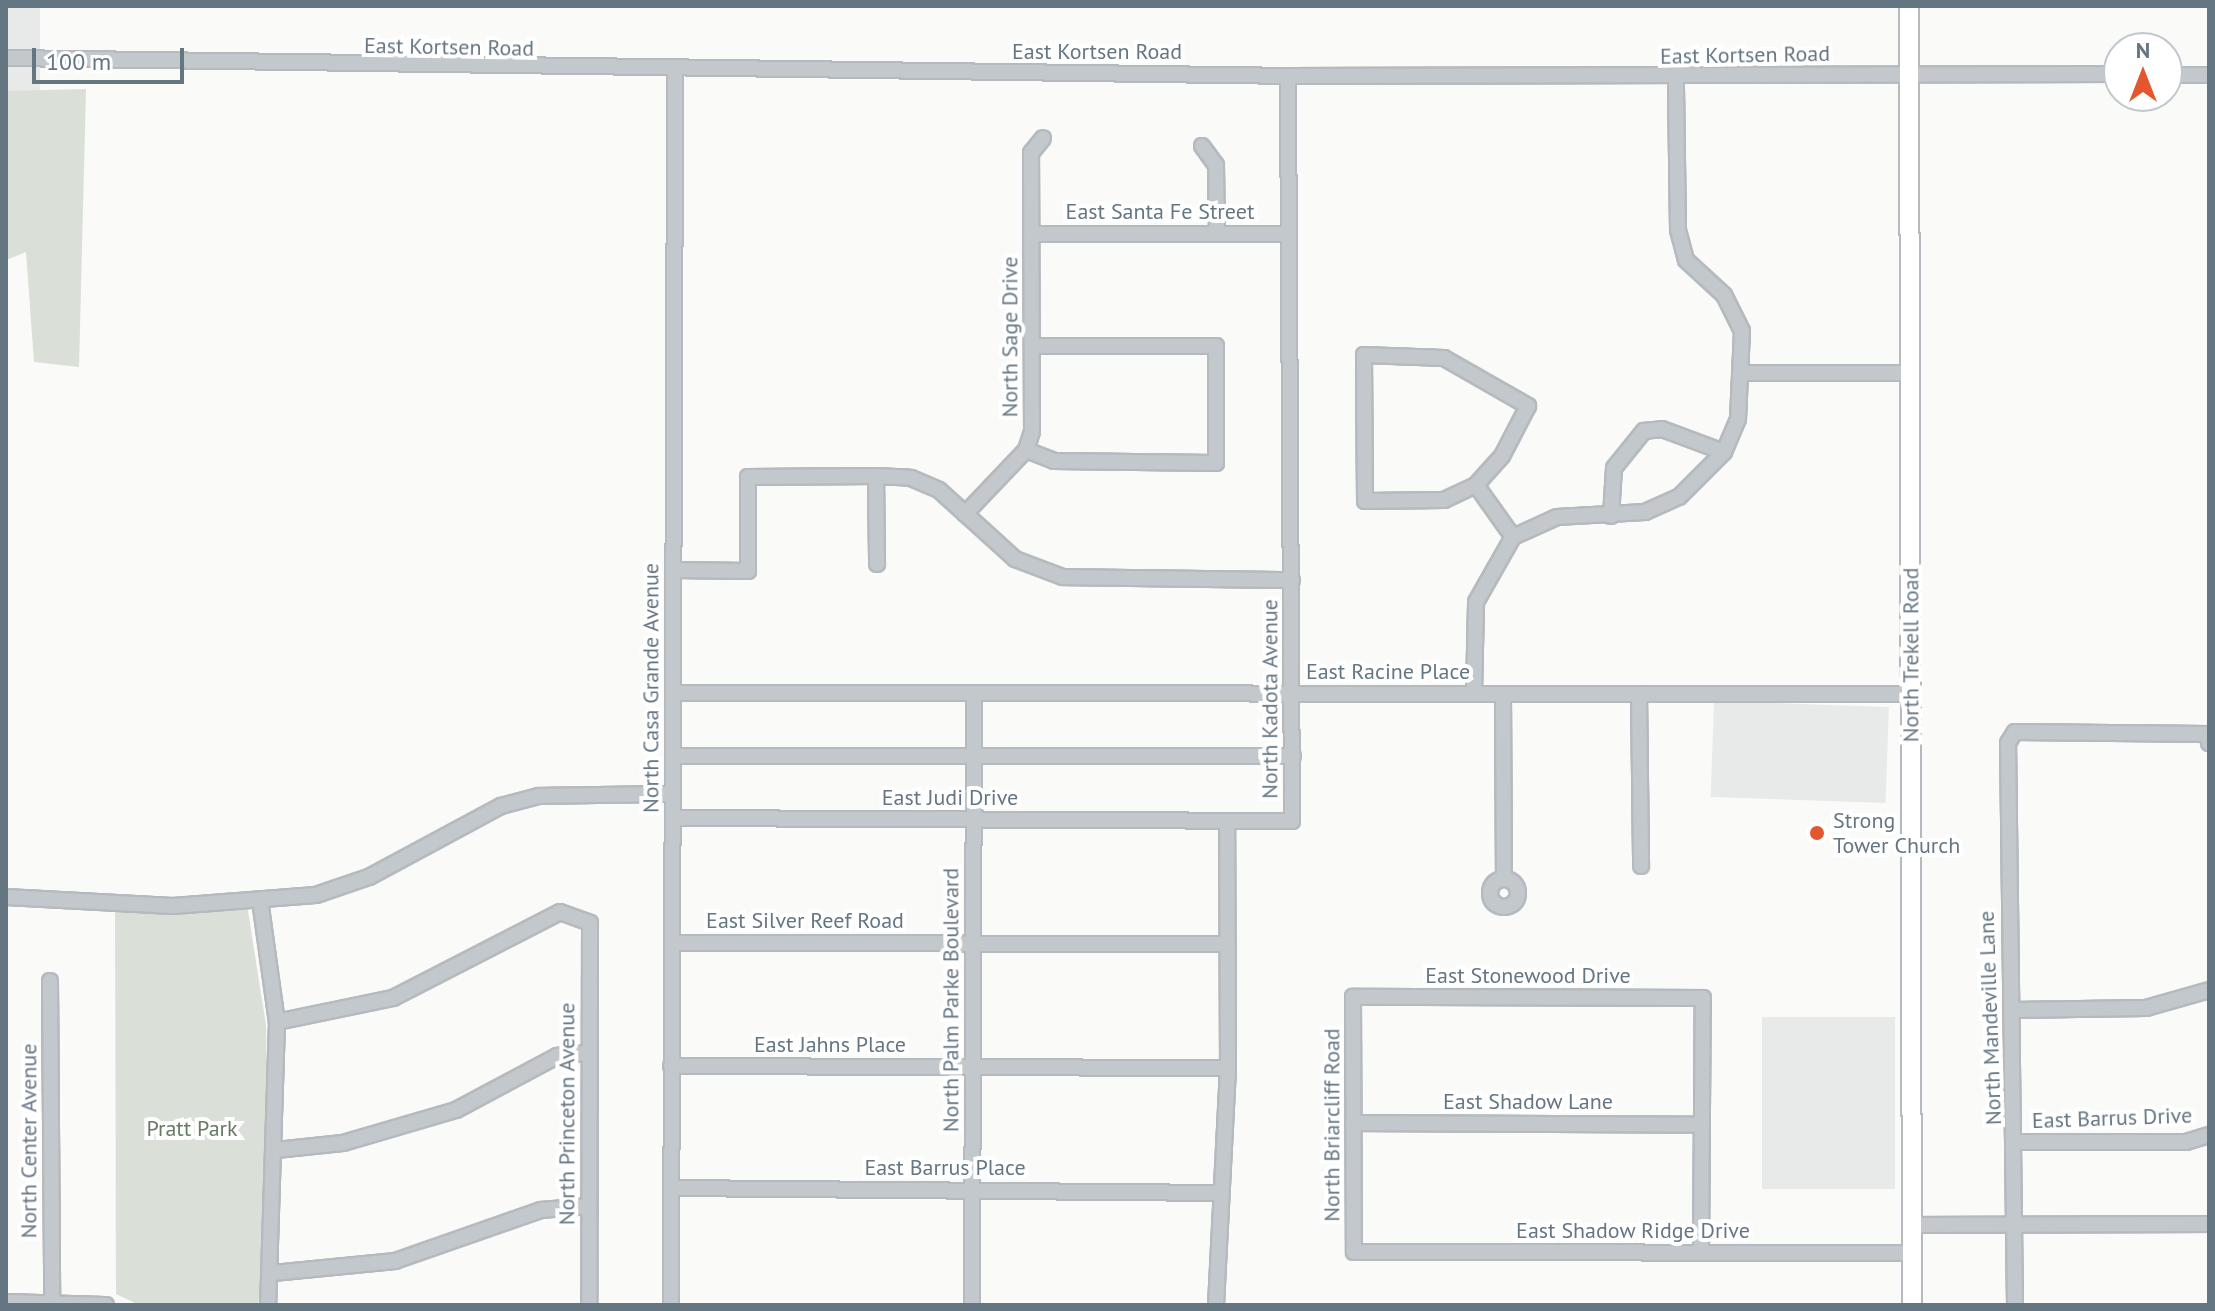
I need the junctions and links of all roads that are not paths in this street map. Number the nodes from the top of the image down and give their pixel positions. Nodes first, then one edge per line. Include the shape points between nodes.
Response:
1 (1909, 6) edge
2 (6, 58) edge
3 (675, 71) junction
4 (2103, 74) edge
5 (1908, 75) junction
6 (2183, 75) edge
7 (2209, 75) edge
8 (1288, 76) junction
9 (1676, 78) junction
10 (1043, 138) dead end
11 (1202, 146) dead end
12 (1031, 234) junction
13 (1217, 234) junction
14 (1289, 234) junction
15 (1032, 346) junction
16 (1742, 373) junction
17 (1909, 373) junction
18 (1026, 450) junction
19 (1724, 452) junction
20 (876, 476) junction
21 (1476, 485) junction
22 (965, 514) junction
23 (1611, 516) junction
24 (1513, 537) junction
25 (877, 564) dead end
26 (674, 570) junction
27 (1292, 580) junction
28 (674, 693) junction
29 (1474, 693) junction
30 (974, 694) junction
31 (1293, 694) junction
32 (1503, 694) junction
33 (1639, 694) junction
34 (1911, 694) junction
35 (2208, 738) edge
36 (673, 756) junction
37 (974, 756) junction
38 (1293, 756) junction
39 (673, 794) junction
40 (673, 818) junction
41 (974, 820) junction
42 (1227, 822) junction
43 (1641, 866) dead end
44 (1504, 879) dead end
45 (6, 897) edge
46 (260, 900) junction
47 (673, 943) junction
48 (974, 943) junction
49 (1226, 944) junction
50 (50, 981) dead end
51 (2209, 990) edge
52 (1353, 997) joint
53 (2011, 1010) junction
54 (277, 1022) junction
55 (587, 1053) junction
56 (671, 1066) junction
57 (974, 1067) junction
58 (1228, 1068) junction
59 (1353, 1123) junction
60 (1702, 1125) junction
61 (2209, 1135) edge
62 (2015, 1142) junction
63 (276, 1150) junction
64 (671, 1188) junction
65 (973, 1189) junction
66 (1219, 1193) junction
67 (589, 1206) junction
68 (2209, 1224) edge
69 (1911, 1225) junction
70 (2015, 1226) junction
71 (1354, 1252) joint
72 (1701, 1253) junction
73 (1912, 1253) junction
74 (273, 1273) junction
75 (52, 1301) junction
76 (6, 1302) edge
77 (106, 1305) edge
78 (268, 1305) edge
79 (589, 1305) edge
80 (671, 1305) edge
81 (972, 1305) edge
82 (1216, 1305) edge
83 (1912, 1305) edge
84 (2015, 1305) edge

1 - 5 main road, North Trekell Road
2 - 3 street, East Kortsen Road via 75,54 271,67
3 - 8 street, East Kortsen Road
3 - 26 street, North Casa Grande Avenue
4 - 5 street, East Kortsen Road
5 - 9 street, East Kortsen Road
5 - 17 main road, North Trekell Road
6 - 7 street
8 - 9 street, East Kortsen Road
8 - 14 street, North Kadota Avenue
9 - 16 street via 1678,230 1686,260 1724,295 1742,331
10 - 12 street, North Sage Drive via 1031,153
11 - 13 street via 1216,165
12 - 13 street, East Santa Fe Street
12 - 15 street, North Sage Drive
13 - 14 street, East Santa Fe Street
14 - 27 street, North Kadota Avenue
15 - 18 street, North Sage Drive
15 - 18 street via 1216,346 1216,463 1054,461
16 - 17 street
16 - 19 street via 1738,419
17 - 34 main road, North Trekell Road
18 - 22 street, North Sage Drive
19 - 23 street via 1679,497 1645,512
19 - 23 street via 1662,429 1644,431 1614,468
20 - 22 street via 911,478
20 - 25 street
20 - 26 street via 748,477 748,571
21 - 21 street via 1502,456 1528,406 1444,358 1364,355 1365,501 1444,500
21 - 24 street
22 - 27 street via 1015,559 1063,577
23 - 24 street via 1557,517
24 - 29 street via 1476,602
26 - 28 street, North Casa Grande Avenue
27 - 31 street, North Kadota Avenue
28 - 30 street, East Racine Place
28 - 36 street, North Casa Grande Avenue
29 - 31 street, East Racine Place
29 - 32 street, East Racine Place
30 - 31 street, East Racine Place
30 - 37 street, North Palm Parke Boulevard
31 - 38 street, North Kadota Avenue
32 - 33 street, East Racine Place
32 - 44 street
33 - 34 street, East Racine Place
33 - 43 street
34 - 69 main road, North Trekell Road
35 - 53 street, North Mandeville Lane via 2015,732 2008,743
36 - 37 street
36 - 39 street, North Casa Grande Avenue
37 - 38 street
37 - 41 street, North Palm Parke Boulevard
38 - 42 street, North Kadota Avenue via 1292,821
39 - 40 street, North Casa Grande Avenue
39 - 46 street via 539,796 458,824 369,877 316,895
40 - 41 street, East Judi Drive
40 - 47 street, North Casa Grande Avenue
41 - 42 street, East Judi Drive
41 - 48 street, North Palm Parke Boulevard
42 - 49 street
45 - 46 street via 173,906
46 - 54 street
47 - 48 street, East Silver Reef Road
47 - 56 street, North Casa Grande Avenue
48 - 49 street, East Silver Reef Road
48 - 57 street, North Palm Parke Boulevard
49 - 58 street
50 - 75 street, North Center Avenue
51 - 53 street via 2146,1008
52 - 59 street, North Briarcliff Road
52 - 60 street, East Stonewood Drive via 1703,998
53 - 62 street, North Mandeville Lane
54 - 55 street, North Princeton Avenue via 393,998 560,912 590,923
54 - 63 street
55 - 63 street via 557,1056 456,1110 343,1143
55 - 67 street, North Princeton Avenue
56 - 57 street, East Jahns Place
56 - 64 street, North Casa Grande Avenue
57 - 58 street, East Jahns Place
57 - 65 street, North Palm Parke Boulevard
58 - 66 street
59 - 60 street, East Shadow Lane
59 - 71 street, North Briarcliff Road
60 - 72 street
61 - 62 street, East Barrus Drive via 2186,1142
62 - 70 street, North Mandeville Lane
63 - 74 street
64 - 65 street, East Barrus Place
64 - 80 street, North Casa Grande Avenue
65 - 66 street, East Barrus Place
65 - 81 street, North Palm Parke Boulevard
66 - 82 street
67 - 74 street via 541,1210 395,1261
67 - 79 street, North Princeton Avenue
68 - 70 street
69 - 70 street
69 - 73 main road, North Trekell Road
70 - 84 street, North Mandeville Lane
71 - 72 street, East Shadow Ridge Drive
72 - 73 street, East Shadow Ridge Drive
73 - 83 main road, North Trekell Road
74 - 78 street
75 - 76 street
75 - 77 street

